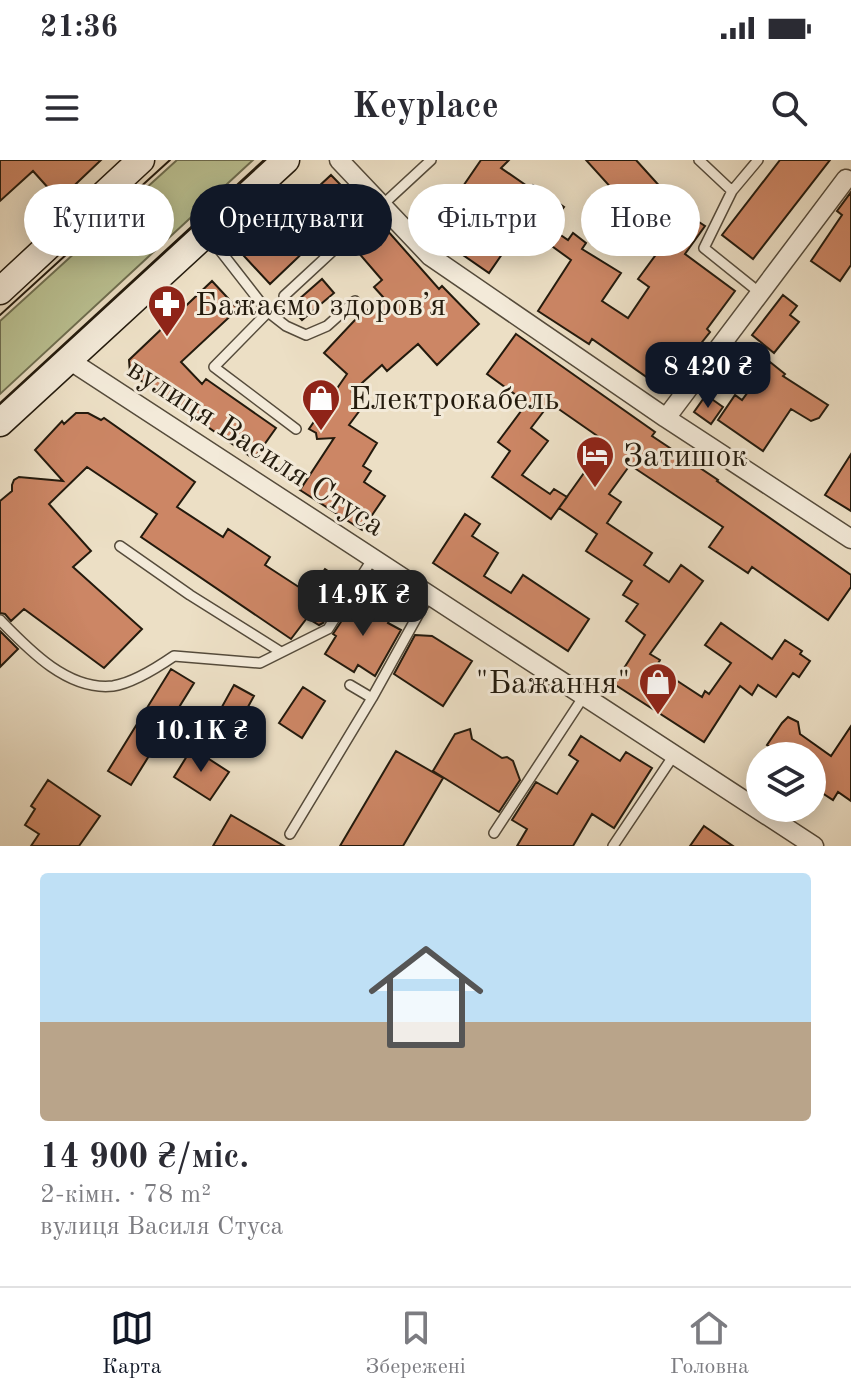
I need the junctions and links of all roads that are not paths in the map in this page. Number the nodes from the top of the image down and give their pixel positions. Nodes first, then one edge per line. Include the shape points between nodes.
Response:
1 (141, 160) edge
2 (286, 160) edge
3 (339, 160) edge
4 (431, 160) edge
5 (699, 160) edge
6 (758, 160) edge
7 (846, 179) dead end
8 (260, 184) edge
9 (361, 184) edge
10 (732, 191) junction
11 (392, 197) edge
12 (392, 216) edge
13 (190, 248) edge
14 (224, 256) edge
15 (328, 256) edge
16 (0, 291) edge
17 (761, 293) junction
18 (284, 296) dead end
19 (355, 301) dead end
20 (268, 312) junction
21 (69, 360) junction
22 (666, 418) junction
23 (0, 423) edge
24 (296, 429) dead end
25 (851, 539) edge
26 (120, 546) dead end
27 (373, 558) junction
28 (429, 595) junction
29 (0, 620) edge
30 (281, 652) junction
31 (350, 685) dead end
32 (584, 696) junction
33 (372, 698) junction
34 (674, 755) junction
35 (494, 833) dead end
36 (290, 834) dead end
37 (613, 846) edge
38 (814, 846) edge

1 - 16 main road
2 - 8 main road
3 - 9 street
4 - 11 lane
5 - 10 lane
6 - 10 lane
7 - 17 street
10 - 17 lane via 704,248
12 - 22 street via 430,256
13 - 21 main road
14 - 20 lane
15 - 18 lane
17 - 22 street
19 - 20 lane via 327,326 306,335
20 - 24 lane via 214,367
21 - 23 main road
21 - 27 street, вулиця Василя Стуса
22 - 25 street
26 - 30 lane
27 - 28 street, вулиця Василя Стуса
27 - 30 lane via 328,629
28 - 32 street, вулиця Василя Стуса
28 - 33 lane
29 - 30 lane via 49,665 86,685 115,686 174,656 260,663
31 - 33 lane
32 - 34 street, вулиця Василя Стуса
32 - 35 lane
33 - 36 lane
34 - 37 lane
34 - 38 street, вулиця Василя Стуса

